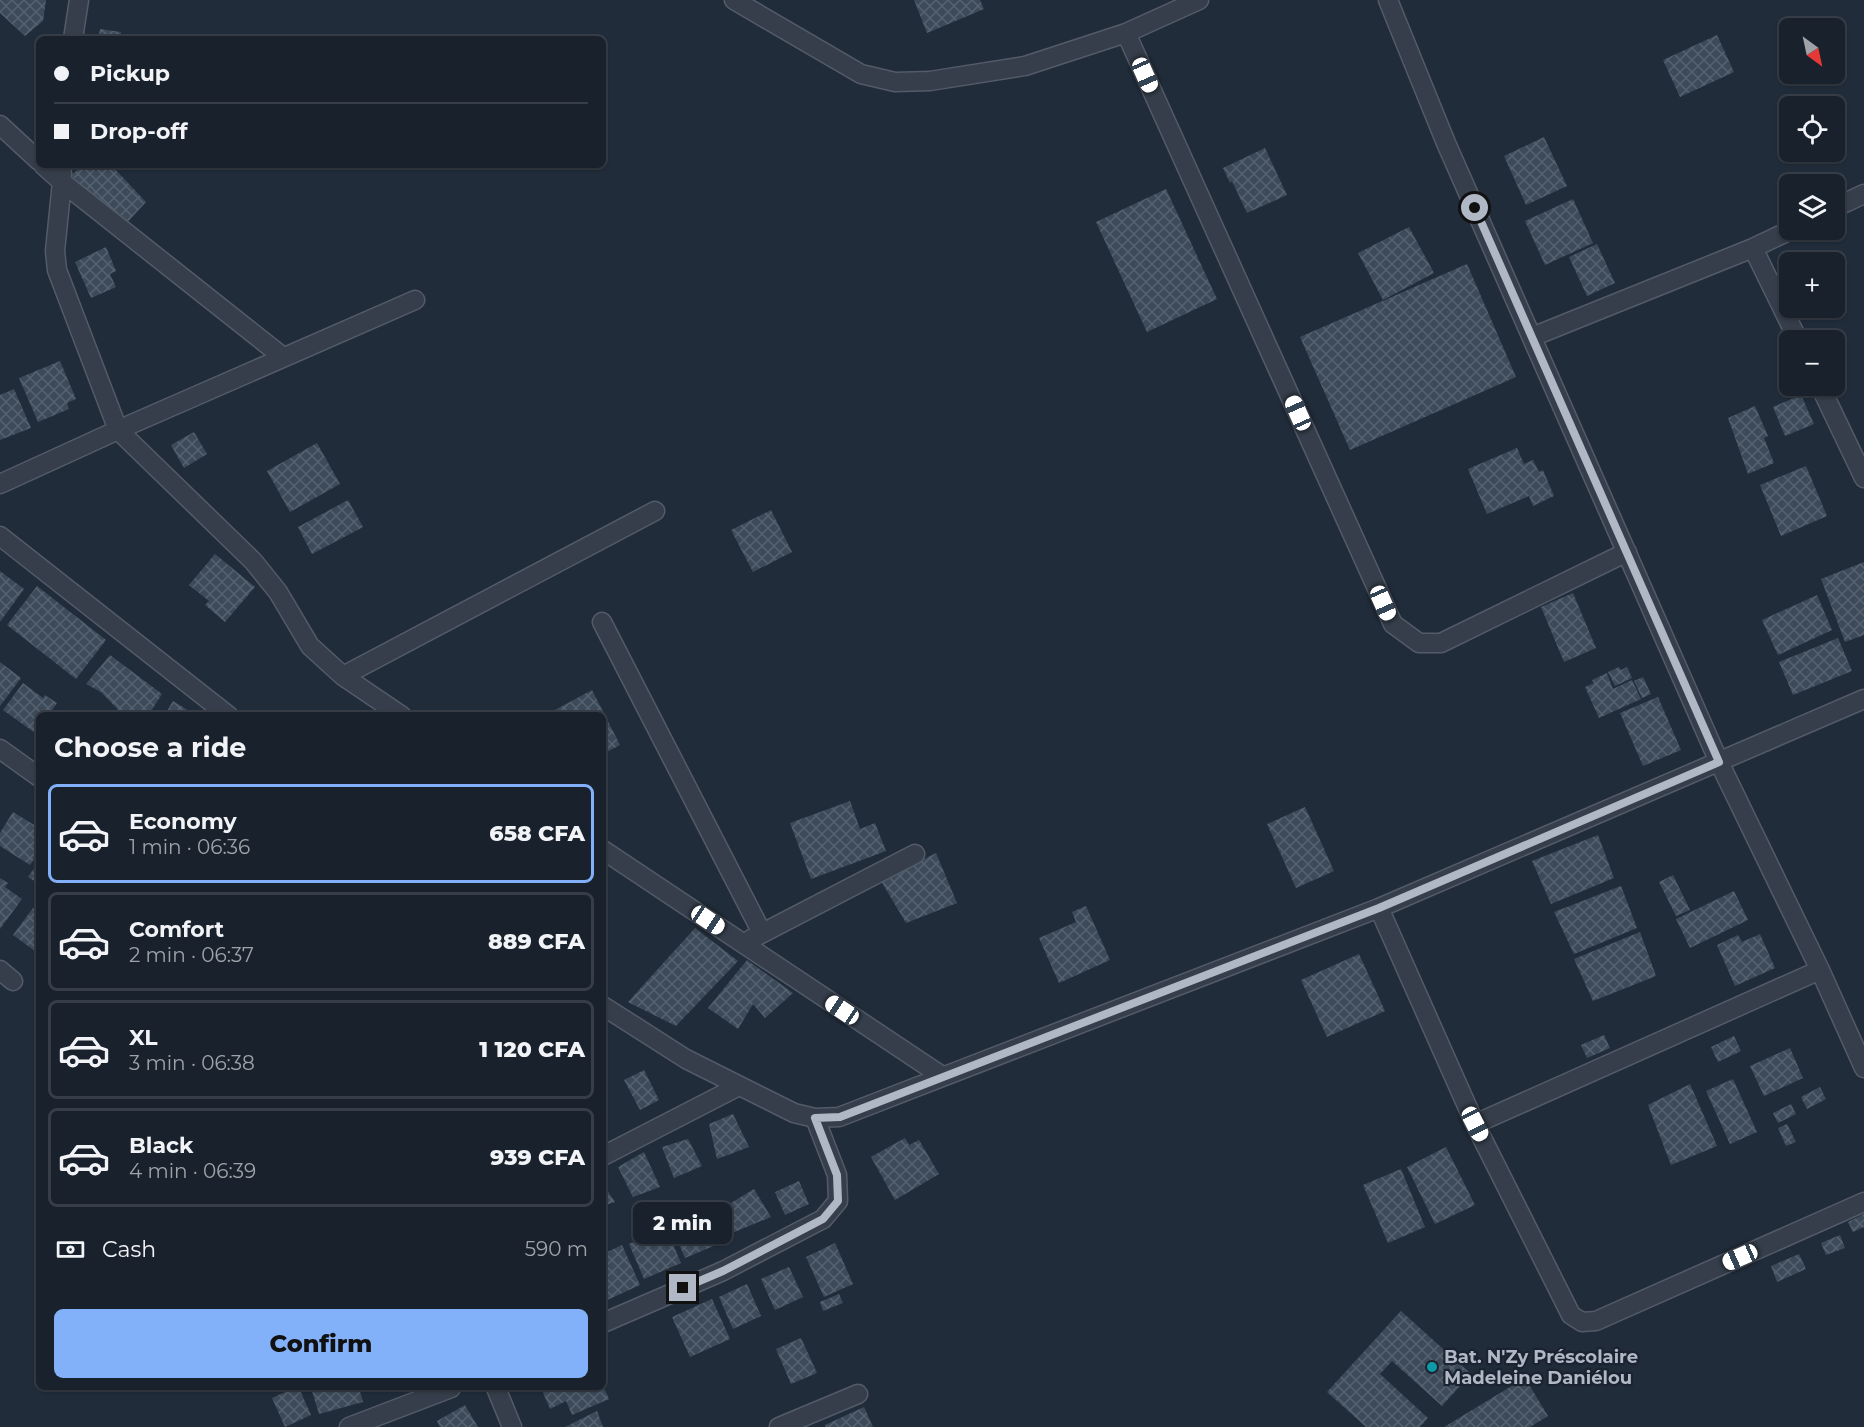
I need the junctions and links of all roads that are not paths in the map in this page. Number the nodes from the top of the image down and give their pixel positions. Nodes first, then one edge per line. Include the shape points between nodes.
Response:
1 (79, 0) edge
2 (734, 0) edge
3 (1199, 0) edge
4 (1388, 0) edge
5 (1126, 33) junction
6 (73, 36) edge
7 (0, 125) edge
8 (36, 158) edge
9 (62, 174) edge
10 (1864, 194) edge
11 (1845, 203) edge
12 (1779, 236) edge
13 (1753, 248) junction
14 (415, 300) dead end
15 (1793, 330) edge
16 (1532, 337) junction
17 (283, 357) junction
18 (1826, 396) edge
19 (118, 429) junction
20 (1857, 447) edge
21 (1864, 478) edge
22 (0, 484) edge
23 (655, 511) dead end
24 (0, 536) edge
25 (1627, 552) junction
26 (602, 622) dead end
27 (343, 676) junction
28 (1864, 699) edge
29 (224, 712) edge
30 (396, 712) edge
31 (0, 749) edge
32 (1719, 762) junction
33 (36, 775) edge
34 (606, 852) edge
35 (915, 854) dead end
36 (1379, 908) junction
37 (762, 933) junction
38 (743, 943) junction
39 (1820, 970) junction
40 (606, 1008) edge
41 (1864, 1068) edge
42 (942, 1076) junction
43 (739, 1086) junction
44 (815, 1118) junction
45 (1475, 1124) junction
46 (606, 1154) edge
47 (1864, 1202) edge
48 (606, 1322) edge
49 (447, 1390) edge
50 (497, 1390) edge
51 (858, 1394) dead end
52 (349, 1427) edge
53 (512, 1427) edge
54 (779, 1427) edge

1 - 6 street
2 - 5 street via 861,74 895,82 930,81 1025,66
3 - 5 street
4 - 16 street
5 - 25 street via 1393,624 1419,643 1441,643
7 - 8 street
9 - 17 street
9 - 19 street via 57,270
10 - 11 street
12 - 13 street
13 - 15 street
13 - 16 street
14 - 17 street
16 - 25 street
17 - 19 street
18 - 20 street
19 - 22 street
19 - 27 street via 253,561 278,592 310,646
20 - 21 street
23 - 27 street
24 - 29 street
25 - 32 street
26 - 37 street
27 - 30 street
28 - 32 street
31 - 33 street
32 - 36 street
32 - 39 street
34 - 38 street
35 - 37 street
36 - 42 street
36 - 45 street
37 - 38 street
38 - 42 street
39 - 41 street
39 - 45 street
40 - 43 street via 686,1059
42 - 44 street via 840,1117
43 - 44 street via 794,1113
43 - 46 street
44 - 48 street via 837,1175 838,1201 823,1219 723,1271
45 - 47 street via 1571,1315 1582,1322 1596,1321
49 - 52 street
50 - 53 street
51 - 54 street

